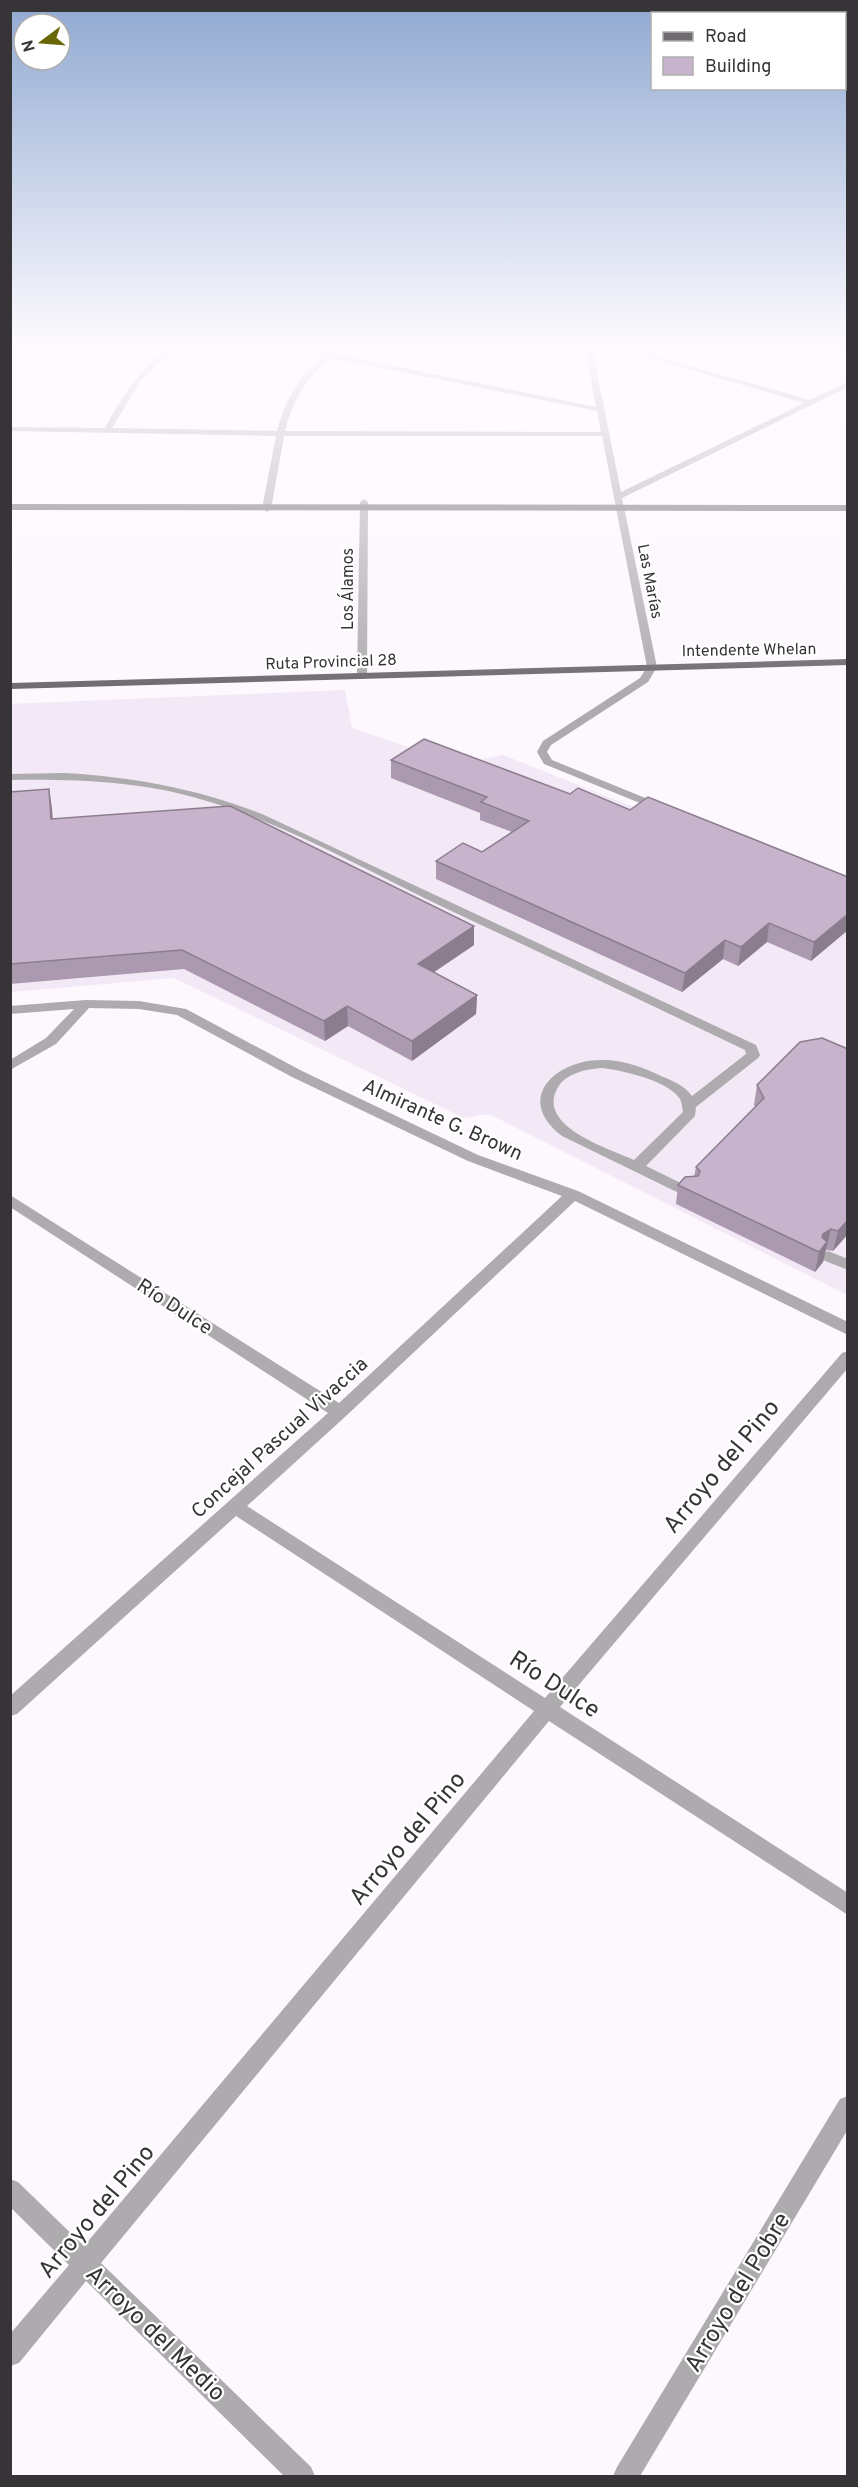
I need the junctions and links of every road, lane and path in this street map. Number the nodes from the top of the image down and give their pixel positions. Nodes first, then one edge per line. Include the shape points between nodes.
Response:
1 (275, 459) edge
2 (611, 459) edge
3 (702, 459) edge
4 (10, 501) edge
5 (620, 502) junction
6 (848, 502) edge
7 (267, 505) junction
8 (363, 505) junction
9 (10, 507) edge
10 (848, 508) edge
11 (846, 661) edge
12 (652, 667) junction
13 (362, 676) junction
14 (10, 686) edge
15 (10, 777) edge
16 (670, 811) edge
17 (86, 1004) junction
18 (10, 1010) edge
19 (10, 1066) edge
20 (688, 1106) junction
21 (636, 1167) junction
22 (688, 1192) edge
23 (573, 1194) junction
24 (10, 1200) edge
25 (828, 1256) edge
26 (848, 1265) edge
27 (848, 1329) edge
28 (848, 1357) edge
29 (340, 1412) junction
30 (234, 1506) junction
31 (10, 1708) edge
32 (547, 1709) junction
33 (848, 1905) edge
34 (848, 2107) edge
35 (10, 2190) edge
36 (85, 2264) junction
37 (10, 2354) edge
38 (302, 2476) edge
39 (626, 2476) edge

1 - 7 street
2 - 5 street, Las Marías
3 - 5 street
4 - 7 main road
5 - 6 main road
5 - 8 main road
5 - 10 main road
5 - 12 street, Las Marías
7 - 8 main road
7 - 9 main road
8 - 13 street, Los Álamos
11 - 12 main road, Intendente Whelan
12 - 13 main road, Ruta Provincial 28
12 - 16 street via 645,680 547,743 542,752 548,762
13 - 14 main road, Ruta Provincial 28
15 - 20 street via 104,779 180,791 228,804 329,846 751,1048 753,1055
17 - 18 street, Almirante G. Brown
17 - 19 street via 51,1041
17 - 23 street, Almirante G. Brown via 140,1005 181,1012 297,1074 473,1158
20 - 21 street via 690,1113
20 - 21 street via 687,1099 675,1087 642,1071 599,1063 577,1067 549,1087 546,1101 552,1120 576,1138
21 - 22 street
23 - 27 street, Almirante G. Brown
23 - 29 street, Concejal Pascual Vivaccia
24 - 29 street, Río Dulce
25 - 26 street
28 - 32 street, Arroyo del Pino
29 - 30 street, Concejal Pascual Vivaccia
30 - 31 street, Concejal Pascual Vivaccia
30 - 32 street, Río Dulce
32 - 33 street, Río Dulce
32 - 36 street, Arroyo del Pino
34 - 39 street, Arroyo del Pobre
35 - 36 street, Arroyo del Medio
36 - 37 street, Arroyo del Pino
36 - 38 street, Arroyo del Medio

